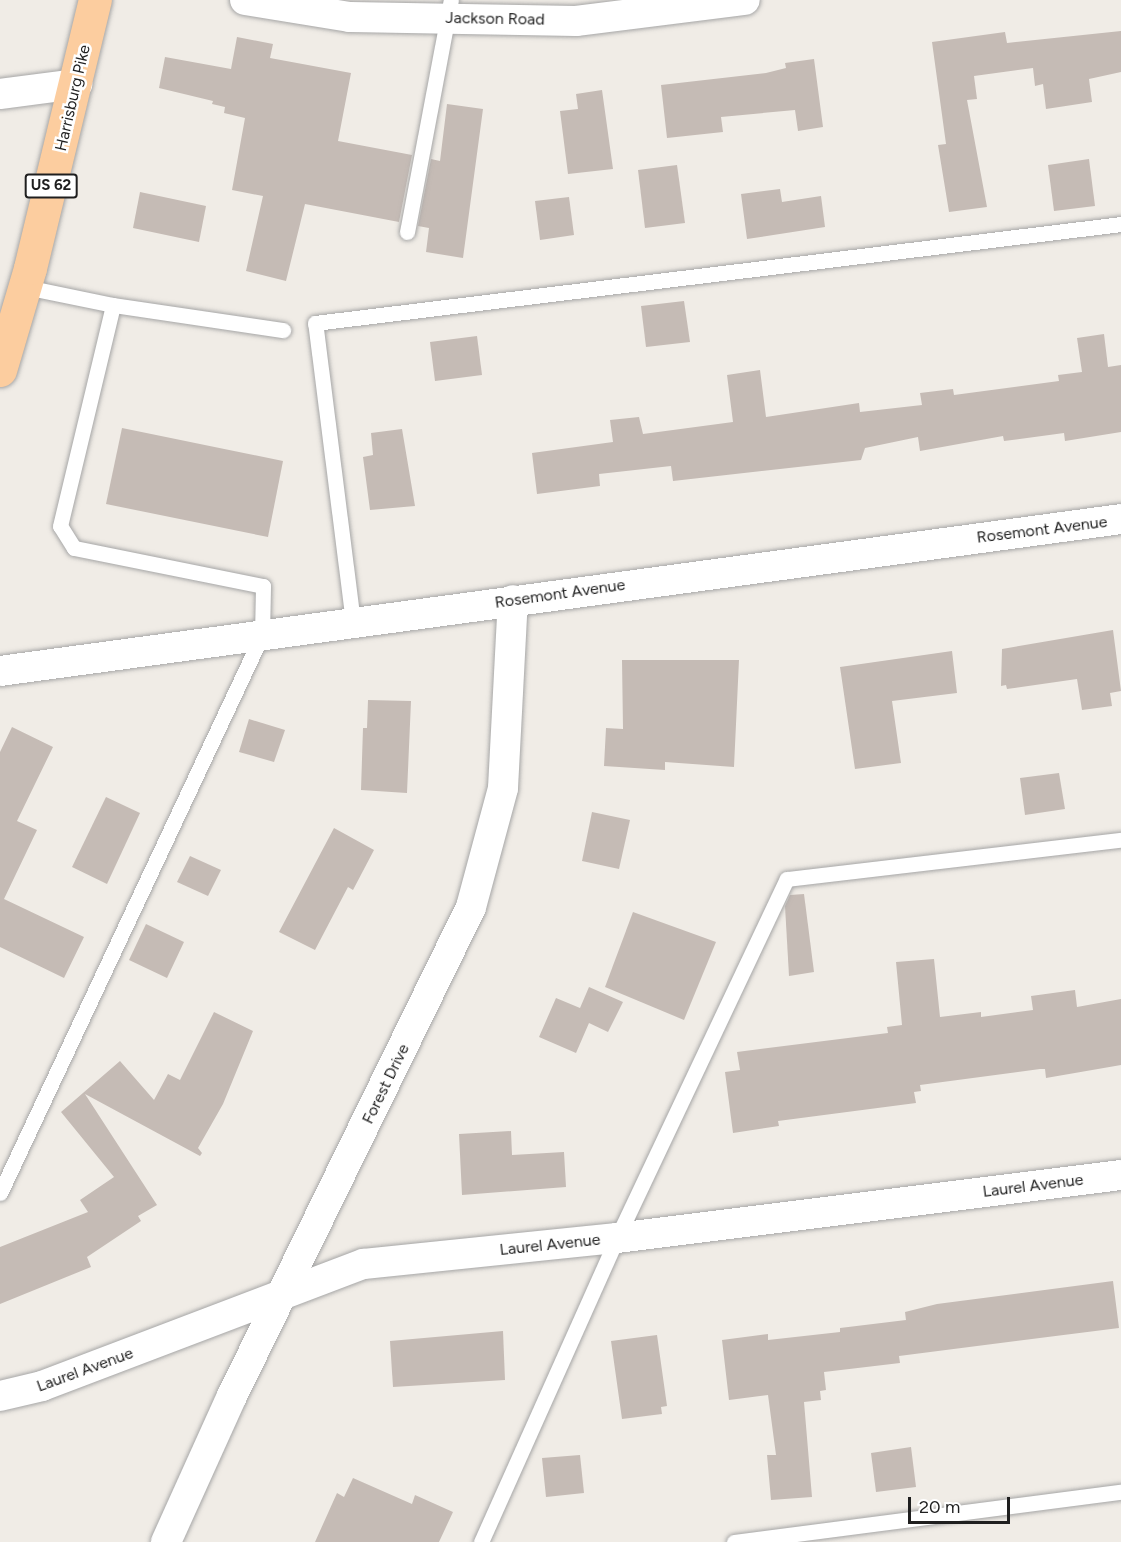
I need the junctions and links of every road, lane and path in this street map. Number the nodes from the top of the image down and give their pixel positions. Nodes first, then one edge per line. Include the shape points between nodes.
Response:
1 (95, 0) edge
2 (245, 0) edge
3 (744, 0) edge
4 (449, 9) edge
5 (77, 84) junction
6 (0, 94) edge
7 (1121, 224) edge
8 (407, 232) dead end
9 (25, 286) junction
10 (113, 305) junction
11 (283, 330) dead end
12 (0, 370) edge
13 (1121, 519) edge
14 (513, 600) junction
15 (353, 622) junction
16 (262, 635) junction
17 (0, 671) edge
18 (1121, 840) edge
19 (1121, 1175) edge
20 (0, 1193) edge
21 (617, 1238) junction
22 (283, 1294) junction
23 (0, 1396) edge
24 (1121, 1491) edge
25 (166, 1542) edge
26 (481, 1542) edge
27 (734, 1542) edge

1 - 5 main road, Harrisburg Pike / US 62
2 - 4 street, Jackson Road via 350,16
3 - 4 street, Jackson Road via 576,21
4 - 8 lane
5 - 6 street
5 - 9 main road, Harrisburg Pike / US 62
7 - 15 lane via 315,323
9 - 10 lane
9 - 12 main road, Harrisburg Pike / US 62
10 - 11 lane
10 - 16 lane via 60,526 74,548 263,586
13 - 14 street, Rosemont Avenue
14 - 15 street, Rosemont Avenue
14 - 22 street, Forest Drive via 503,788 471,907
15 - 16 street, Rosemont Avenue
16 - 17 street, Rosemont Avenue
16 - 20 lane
18 - 21 lane via 787,879
19 - 21 street, Laurel Avenue
21 - 22 street, Laurel Avenue via 364,1264
21 - 26 lane
22 - 23 street, Laurel Avenue via 42,1386
22 - 25 street, Forest Drive
24 - 27 lane

